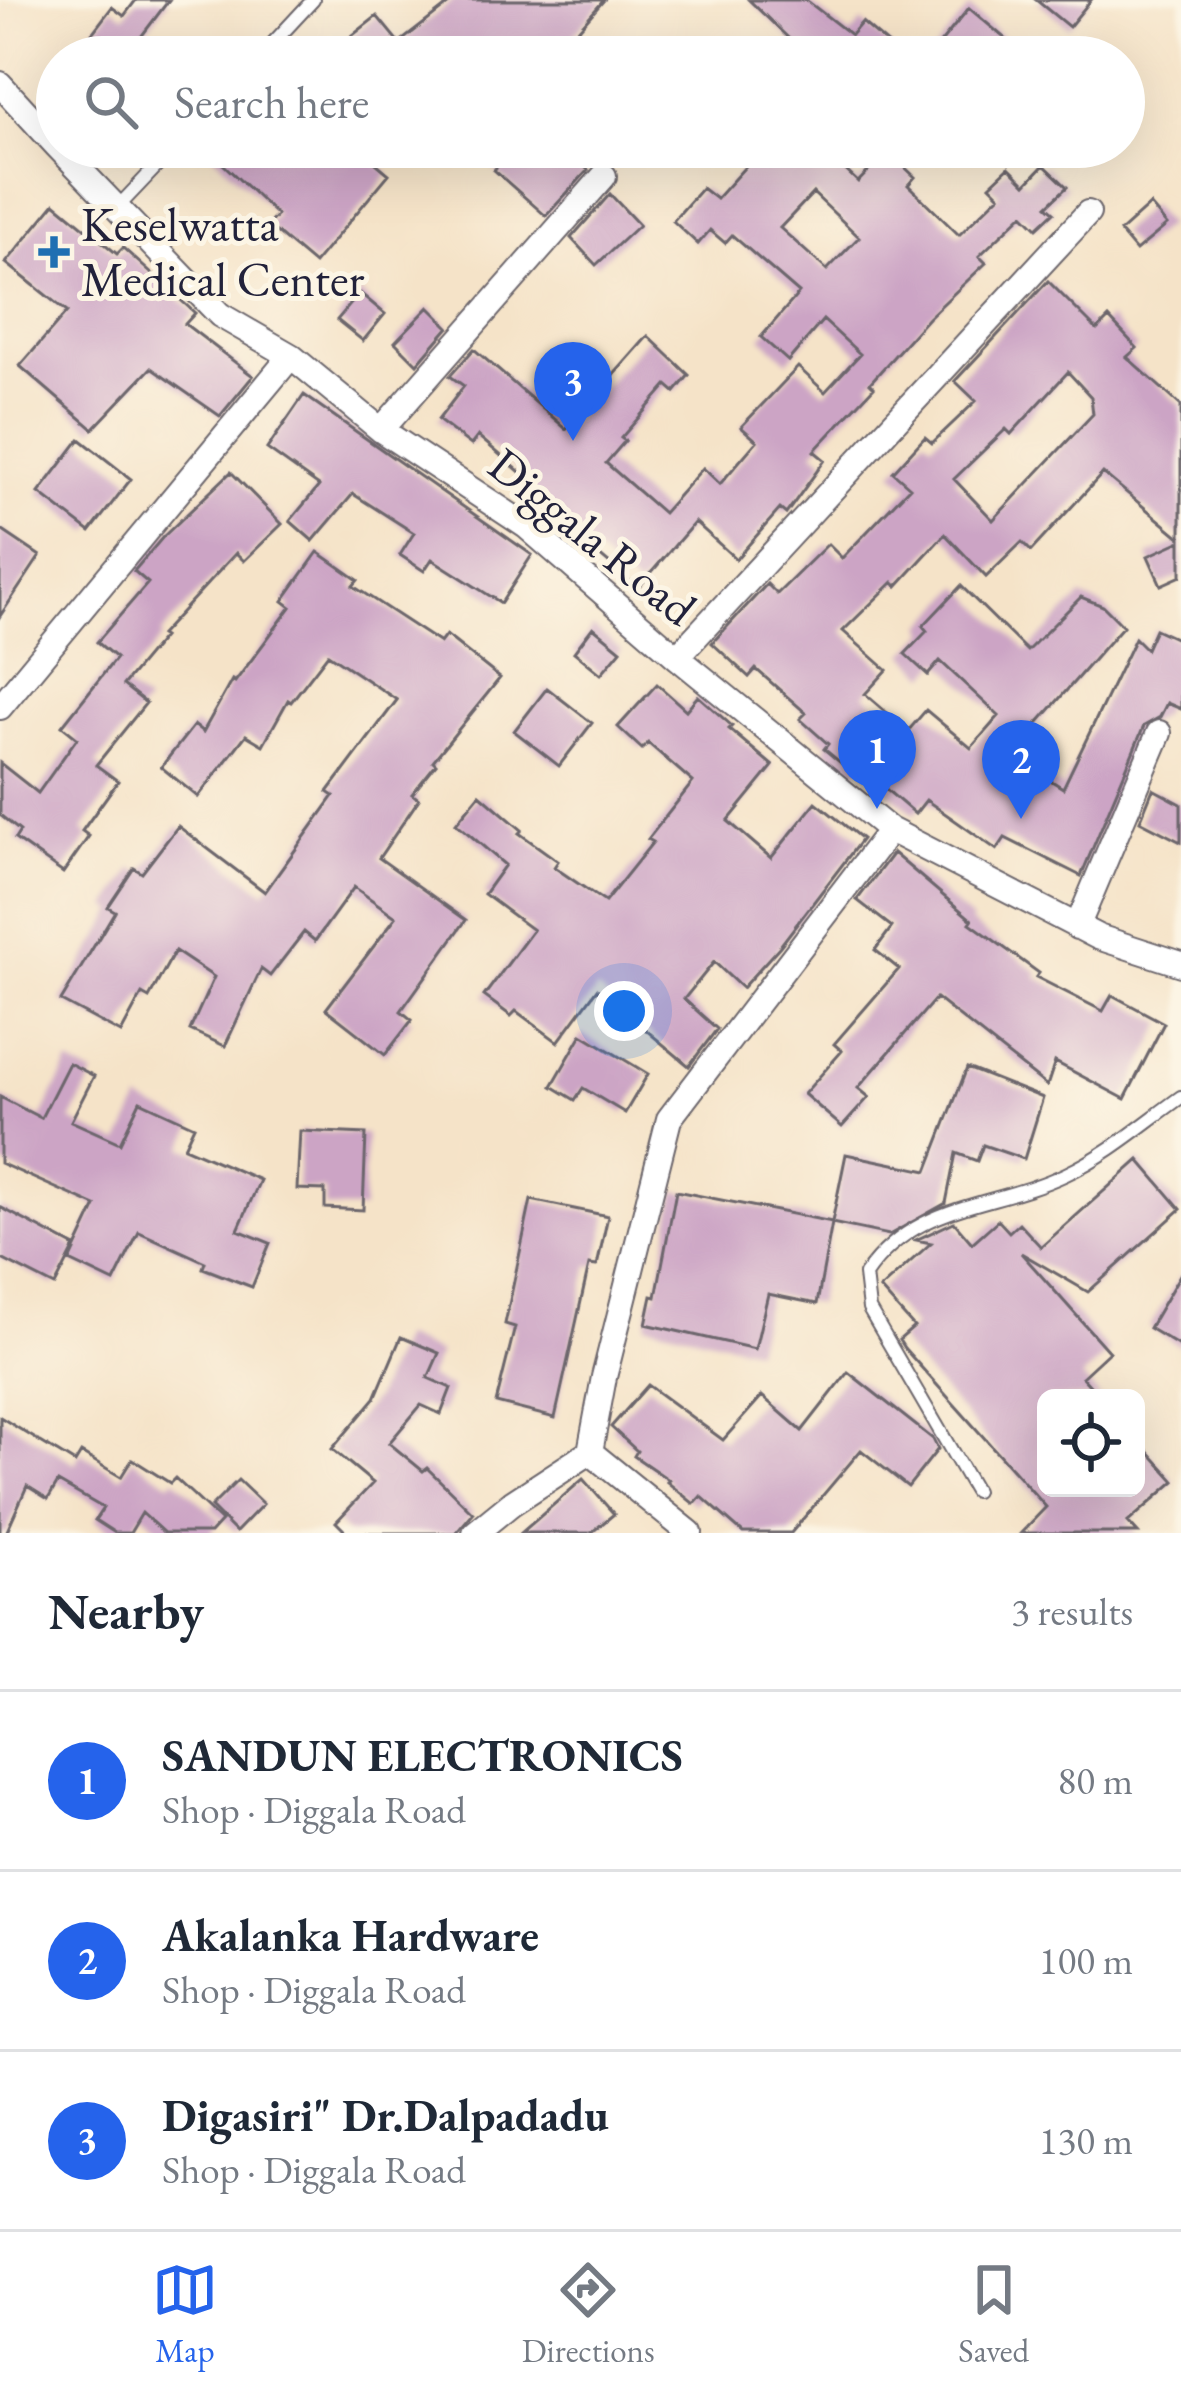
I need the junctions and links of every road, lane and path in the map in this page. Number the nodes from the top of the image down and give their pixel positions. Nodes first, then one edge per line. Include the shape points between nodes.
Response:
1 (313, 0) edge
2 (280, 36) edge
3 (0, 83) edge
4 (36, 123) edge
5 (77, 168) edge
6 (155, 168) edge
7 (604, 176) dead end
8 (116, 210) junction
9 (1088, 213) dead end
10 (290, 356) junction
11 (381, 430) junction
12 (677, 657) junction
13 (0, 707) edge
14 (1159, 733) dead end
15 (890, 830) junction
16 (1077, 927) junction
17 (1181, 964) edge
18 (1181, 1097) edge
19 (590, 1452) junction
20 (975, 1491) dead end
21 (475, 1533) edge
22 (690, 1533) edge

1 - 2 lane
3 - 4 street, Diggala Road
5 - 8 street, Diggala Road
6 - 8 lane
7 - 11 street
8 - 10 street, Diggala Road via 220,315
9 - 12 street
10 - 11 street, Diggala Road
10 - 13 street
11 - 12 street, Diggala Road via 526,526
12 - 15 street, Diggala Road
14 - 16 street
15 - 16 street, Diggala Road
15 - 19 street via 669,1119
16 - 17 street, Diggala Road
18 - 20 lane via 1064,1175 921,1223 883,1249 865,1276 869,1309
19 - 21 street
19 - 22 street

